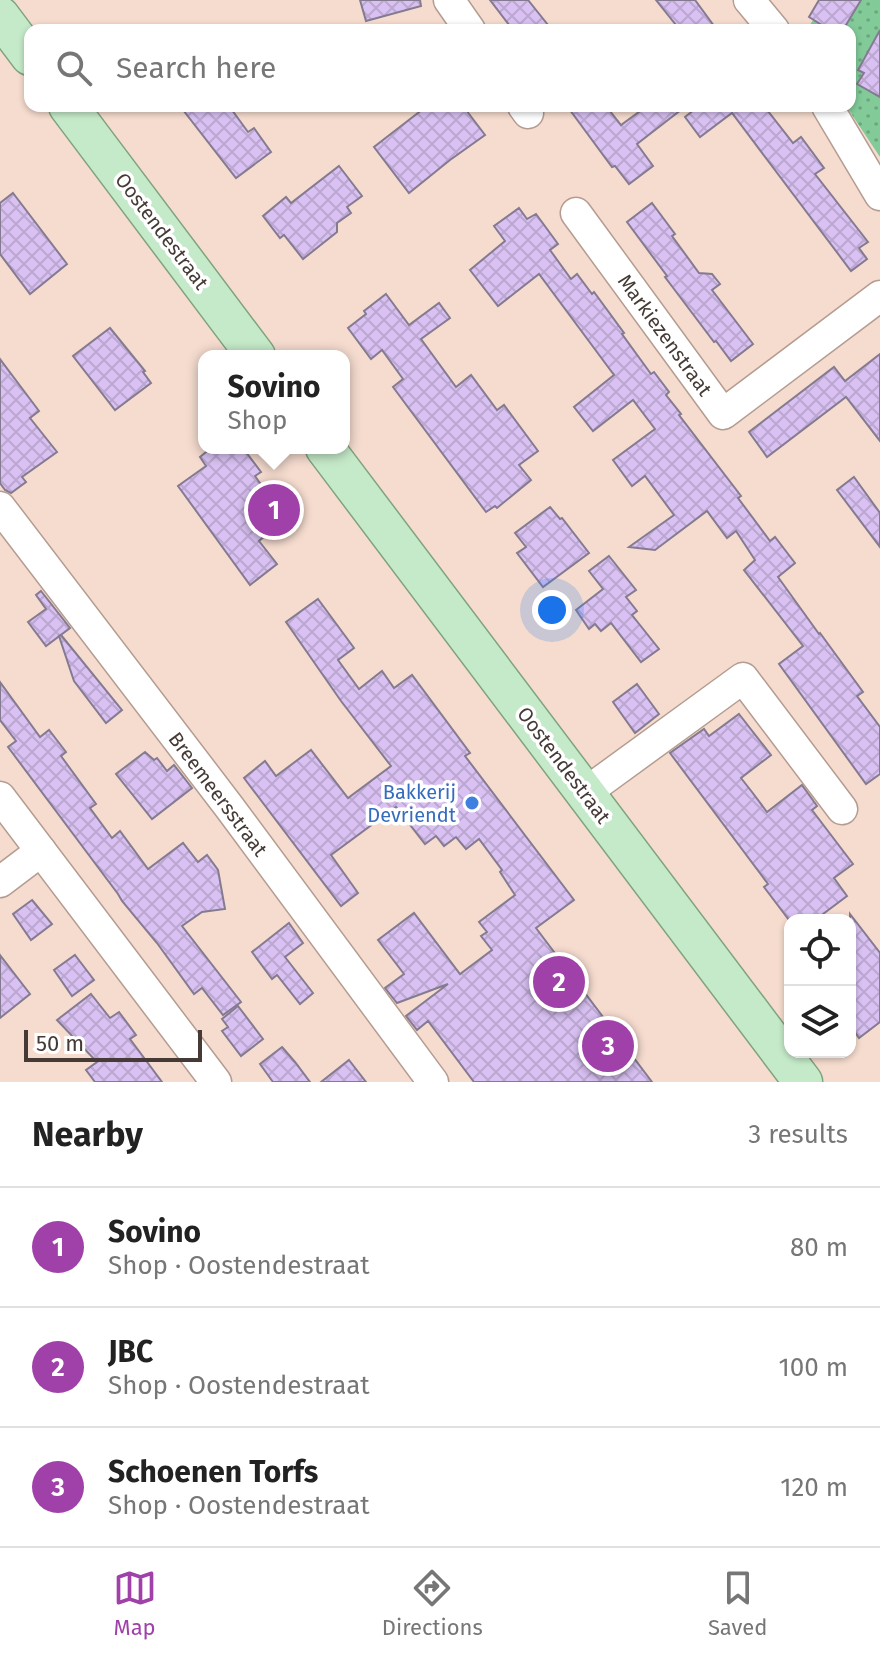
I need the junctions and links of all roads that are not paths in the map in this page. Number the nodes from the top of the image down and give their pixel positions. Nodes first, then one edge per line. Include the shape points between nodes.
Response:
1 (449, 0) edge
2 (749, 0) edge
3 (0, 16) edge
4 (466, 24) edge
5 (769, 24) edge
6 (24, 48) edge
7 (73, 112) edge
8 (831, 112) edge
9 (880, 195) edge
10 (576, 213) dead end
11 (880, 296) edge
12 (251, 350) edge
13 (330, 454) edge
14 (0, 507) edge
15 (585, 793) junction
16 (0, 797) edge
17 (842, 809) dead end
18 (41, 851) junction
19 (0, 882) edge
20 (216, 1082) edge
21 (433, 1082) edge
22 (803, 1082) edge

1 - 4 street
2 - 5 street
3 - 6 main road
7 - 12 main road, Oostendestraat
8 - 9 street
10 - 11 street, Markiezenstraat via 723,414
13 - 15 main road, Oostendestraat
14 - 21 street, Breemeersstraat
15 - 17 street via 743,678
15 - 22 main road, Oostendestraat
16 - 18 street
18 - 19 street
18 - 20 street

